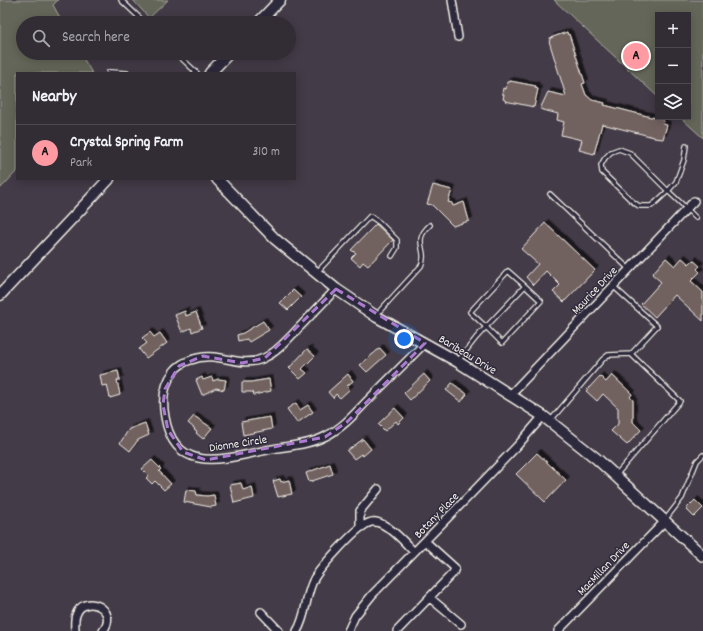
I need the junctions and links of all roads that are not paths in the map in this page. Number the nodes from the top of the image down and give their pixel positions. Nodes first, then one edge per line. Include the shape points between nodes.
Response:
1 (121, 0) edge
2 (280, 0) edge
3 (452, 0) edge
4 (138, 16) edge
5 (265, 16) edge
6 (458, 37) dead end
7 (183, 60) edge
8 (222, 60) edge
9 (196, 72) edge
10 (211, 72) edge
11 (686, 146) dead end
12 (108, 180) edge
13 (218, 180) edge
14 (668, 191) junction
15 (550, 194) dead end
16 (694, 201) dead end
17 (687, 209) junction
18 (696, 218) dead end
19 (430, 225) dead end
20 (392, 256) dead end
21 (629, 269) junction
22 (316, 273) junction
23 (525, 286) junction
24 (613, 286) junction
25 (336, 289) junction
26 (0, 295) edge
27 (376, 316) junction
28 (486, 327) junction
29 (425, 343) junction
30 (631, 354) junction
31 (458, 362) junction
32 (510, 395) junction
33 (546, 419) junction
34 (703, 455) edge
35 (615, 476) junction
36 (378, 489) dead end
37 (665, 521) junction
38 (360, 527) junction
39 (425, 541) junction
40 (414, 552) junction
41 (703, 556) edge
42 (430, 598) junction
43 (261, 612) dead end
44 (461, 624) dead end
45 (75, 631) edge
46 (103, 631) edge
47 (279, 631) edge
48 (297, 631) edge
49 (348, 631) edge
50 (397, 631) edge
51 (558, 631) edge

1 - 4 lane
2 - 5 street
3 - 6 street
7 - 9 lane
8 - 10 street
11 - 14 lane via 682,170
12 - 26 street
13 - 22 street, Baribeau Drive via 275,239
14 - 14 lane via 630,153 619,149 611,152 601,165 602,172 639,206 651,206
14 - 17 lane
15 - 21 lane
16 - 17 street, Maurice Drive
17 - 18 lane
17 - 21 street, Maurice Drive
19 - 27 lane via 422,234 421,266
20 - 22 lane via 397,248 397,240 370,216
21 - 24 street, Maurice Drive
22 - 25 street, Baribeau Drive
23 - 28 lane
23 - 28 lane via 508,271 470,312
23 - 28 lane via 541,302 502,343
24 - 30 lane via 657,326
24 - 32 street, Maurice Drive
25 - 27 street, Baribeau Drive
25 - 29 street, Dionne Circle via 271,355 258,361 242,362 203,356 185,362 175,370 165,389 164,413 168,430 183,452 198,459 220,460 325,437 347,422
27 - 29 street, Baribeau Drive
28 - 31 lane
29 - 31 street, Baribeau Drive
30 - 33 lane via 608,355
30 - 35 lane via 680,401
31 - 32 street, Baribeau Drive
32 - 33 street, Baribeau Drive
33 - 35 street, Baribeau Drive
33 - 39 street, Botany Place via 518,444
34 - 37 lane via 697,461 682,498
35 - 37 street, Baribeau Drive
36 - 38 street via 360,511
37 - 41 street, Baribeau Drive
37 - 51 street, MacMillan Drive
38 - 40 street via 375,522 386,526
38 - 48 street via 314,579
39 - 40 street, Botany Place
39 - 42 street via 455,568
40 - 49 street, Botany Place via 372,595 355,616
42 - 44 street
42 - 50 street
43 - 47 street
45 - 46 street via 76,614 85,605 92,604 98,605 108,617

